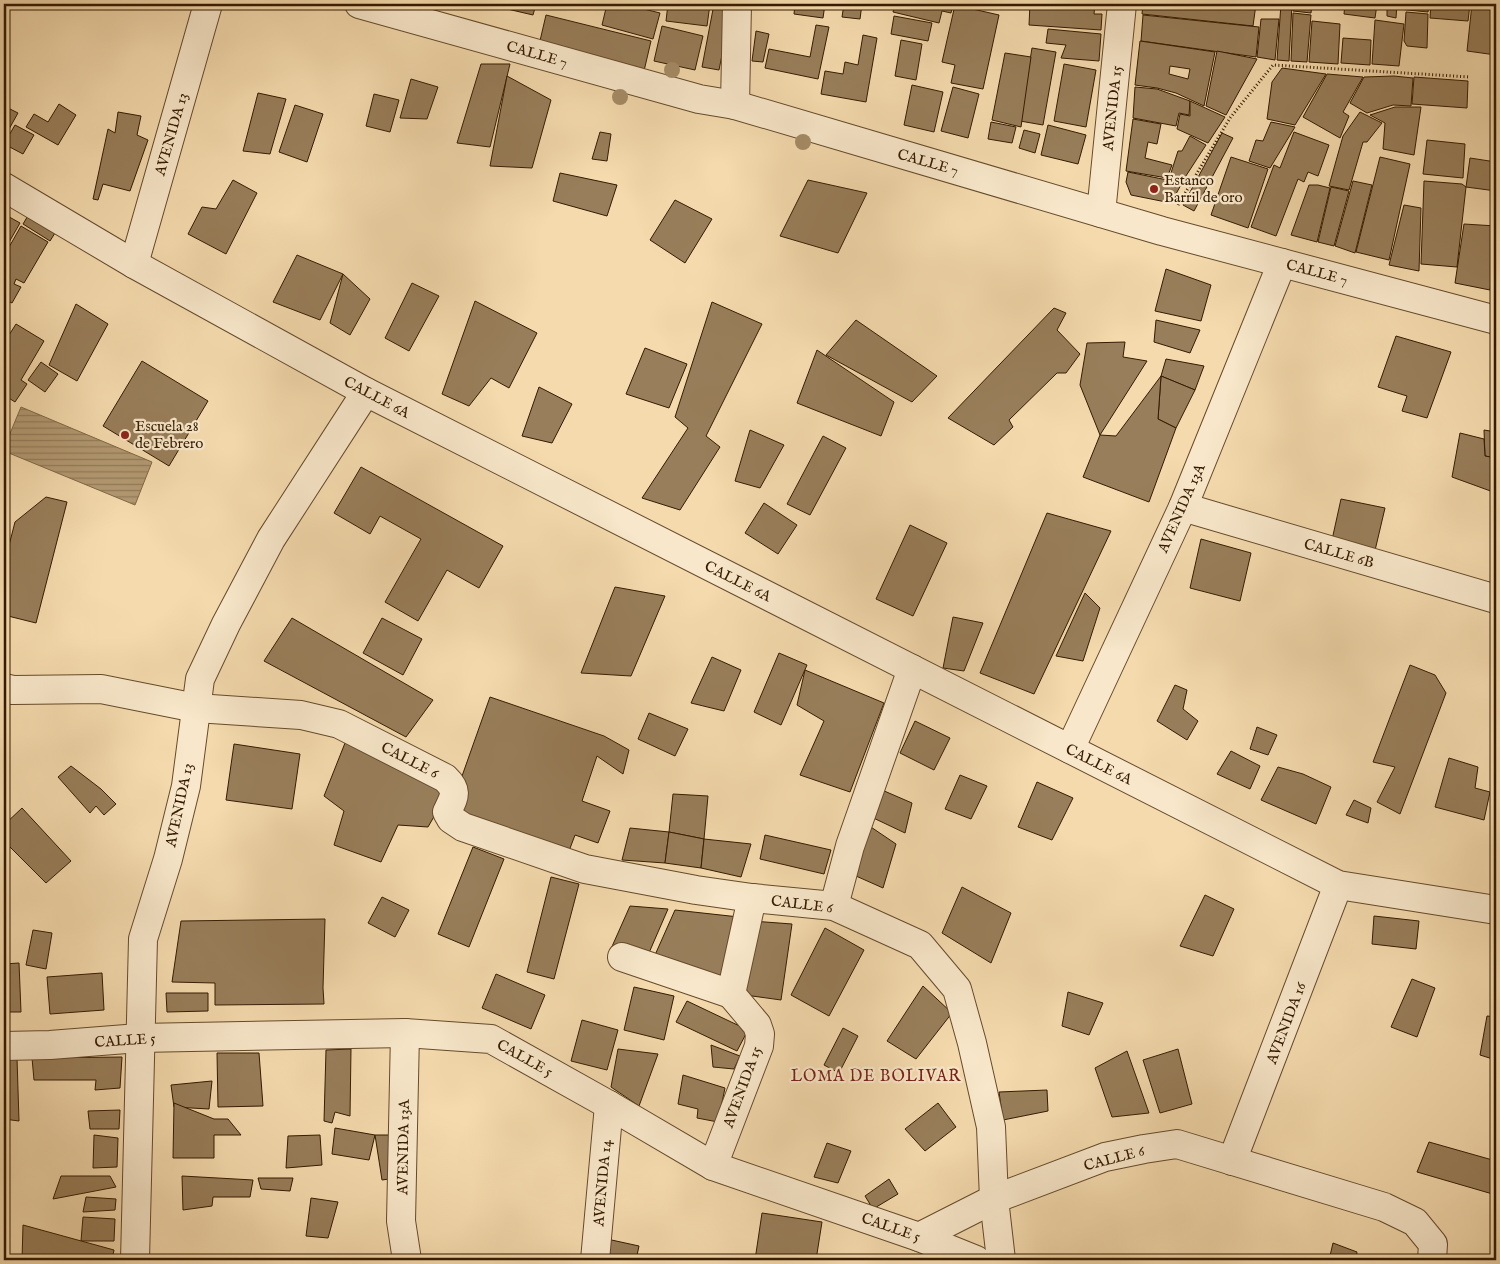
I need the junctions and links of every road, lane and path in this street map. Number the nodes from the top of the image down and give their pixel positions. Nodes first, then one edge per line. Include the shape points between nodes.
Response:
1 (208, 4) edge
2 (359, 4) edge
3 (737, 4) edge
4 (1122, 4) edge
5 (1470, 77) dead end
6 (734, 105) junction
7 (4, 187) edge
8 (1101, 212) junction
9 (1162, 231) junction
10 (1282, 263) junction
11 (134, 264) junction
12 (1496, 320) edge
13 (366, 392) junction
14 (1183, 507) junction
15 (1496, 599) edge
16 (912, 669) junction
17 (7, 696) edge
18 (196, 708) junction
19 (1070, 749) junction
20 (1338, 885) junction
21 (752, 898) junction
22 (834, 906) junction
23 (1496, 910) edge
24 (622, 957) dead end
25 (731, 994) junction
26 (405, 1033) junction
27 (140, 1038) junction
28 (4, 1046) edge
29 (610, 1105) junction
30 (1232, 1160) junction
31 (712, 1166) junction
32 (994, 1199) junction
33 (919, 1236) junction
34 (1432, 1252) edge
35 (135, 1260) edge
36 (407, 1260) edge
37 (595, 1260) edge
38 (976, 1260) edge
39 (1001, 1260) edge

1 - 11 street, AVENIDA 13
2 - 6 street, CALLE 7 via 699,100
3 - 6 street
4 - 8 street, AVENIDA 15
5 - 9 path via 1273,65 1230,118
6 - 8 street, CALLE 7
7 - 11 street, CALLE 6A
8 - 9 street, CALLE 7
9 - 10 street, CALLE 7
10 - 12 street, CALLE 7
10 - 14 street, AVENIDA 13A
11 - 13 street, CALLE 6A
13 - 16 street, CALLE 6A
13 - 18 street, AVENIDA 13 via 271,539 200,679
14 - 15 street, CALLE 6B
14 - 19 street, AVENIDA 13A
16 - 19 street, CALLE 6A
16 - 22 street via 850,846
17 - 18 street, CALLE 6 via 102,689
18 - 21 street, CALLE 6 via 302,715 339,724 445,778 453,785 455,795 447,812 463,827 585,869
18 - 27 street, AVENIDA 13 via 186,786 168,859 142,939
19 - 20 street, CALLE 6A
20 - 23 street, CALLE 6A
20 - 30 street, AVENIDA 16
21 - 22 street, CALLE 6
21 - 25 street
22 - 32 street, CALLE 6 via 920,945 957,989 991,1127
24 - 25 street
25 - 31 street, AVENIDA 15 via 757,1025 759,1046
26 - 27 street, CALLE 5
26 - 29 street, CALLE 5 via 491,1039
26 - 36 street, AVENIDA 13A via 401,1221
27 - 28 street, CALLE 5
27 - 35 street, AVENIDA 13
29 - 31 street, CALLE 5
29 - 37 street, AVENIDA 14
30 - 32 street, CALLE 6 via 1177,1144 1144,1149 1105,1157
30 - 34 street, CALLE 6 via 1384,1207 1415,1222
31 - 33 street, CALLE 5
32 - 33 street
32 - 39 street
33 - 38 street, CALLE 5

